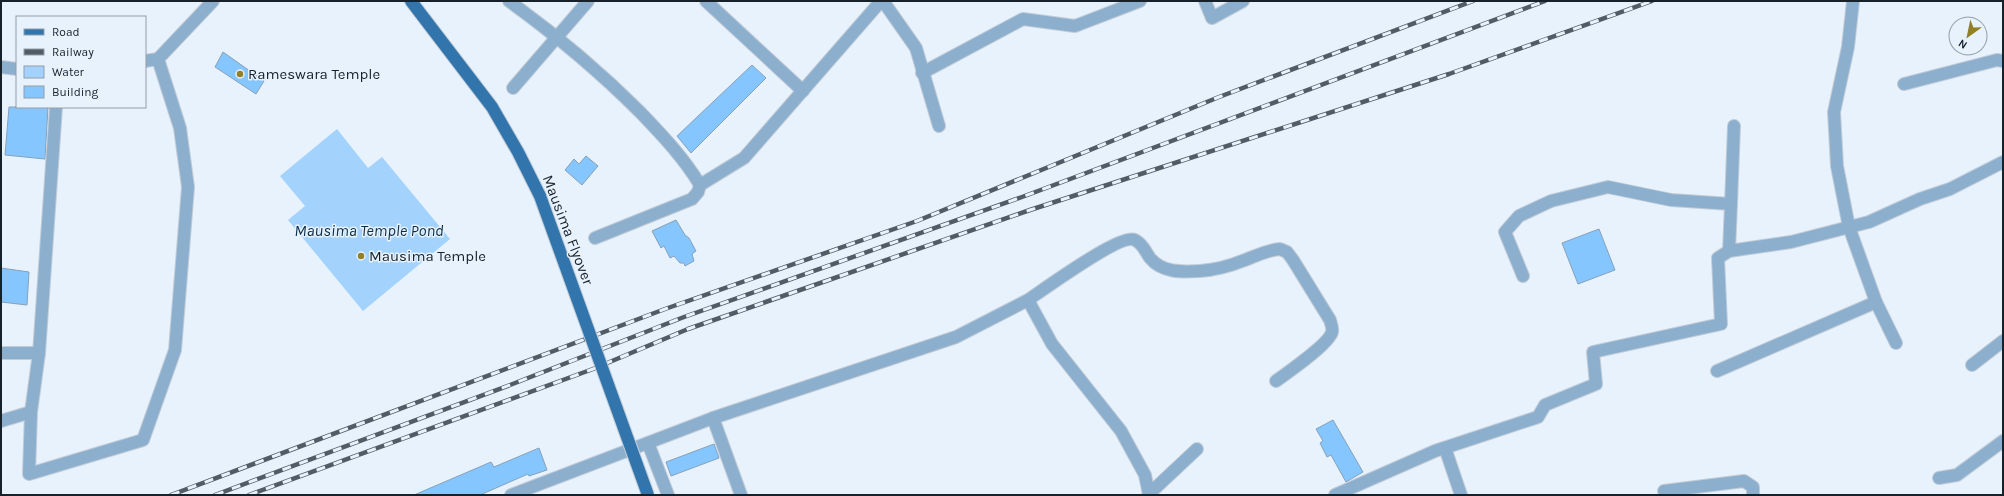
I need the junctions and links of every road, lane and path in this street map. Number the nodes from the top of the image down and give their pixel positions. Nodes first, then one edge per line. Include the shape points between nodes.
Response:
1 (213, 1) edge
2 (411, 1) edge
3 (509, 1) edge
4 (588, 1) edge
5 (706, 1) edge
6 (882, 1) edge
7 (1140, 1) edge
8 (1205, 1) edge
9 (1243, 1) edge
10 (1853, 1) edge
11 (557, 36) junction
12 (158, 59) junction
13 (146, 61) edge
14 (2003, 61) edge
15 (1, 67) edge
16 (16, 69) edge
17 (922, 73) junction
18 (1904, 84) dead end
19 (513, 88) dead end
20 (803, 91) junction
21 (56, 108) edge
22 (939, 126) dead end
23 (1734, 126) dead end
24 (2003, 162) edge
25 (700, 185) junction
26 (1730, 204) junction
27 (1849, 227) junction
28 (595, 238) dead end
29 (1729, 251) junction
30 (1524, 276) dead end
31 (1028, 300) junction
32 (1876, 302) junction
33 (2003, 341) edge
34 (1896, 343) dead end
35 (1, 353) edge
36 (39, 353) junction
37 (1972, 365) dead end
38 (1717, 372) dead end
39 (1276, 381) dead end
40 (31, 412) junction
41 (713, 418) junction
42 (1, 421) edge
43 (2003, 441) edge
44 (648, 443) junction
45 (1197, 448) dead end
46 (1445, 448) junction
47 (1939, 478) dead end
48 (1664, 490) dead end
49 (511, 495) edge
50 (648, 495) edge
51 (668, 495) edge
52 (741, 495) edge
53 (1149, 495) edge
54 (1335, 495) edge
55 (1461, 495) edge
56 (1754, 495) edge

1 - 12 street
2 - 50 main road, Mausima Flyover, bridge via 492,108 540,196
3 - 11 street
4 - 11 street
5 - 20 street
6 - 17 street via 916,48
6 - 20 street
7 - 17 street via 1075,26 1022,19
8 - 9 street via 1212,18
10 - 27 street via 1848,47 1834,112 1837,166
11 - 19 street
11 - 25 street via 608,79 667,140
12 - 13 street
12 - 40 street via 180,128 188,187 175,350 143,440 29,474
14 - 18 street via 1997,60
15 - 16 street
17 - 22 street
20 - 25 street via 744,158
21 - 36 street
23 - 26 street
24 - 27 street via 1950,189 1920,199 1869,222
25 - 28 street via 692,199
26 - 29 street
26 - 30 street via 1671,200 1608,187 1551,201 1519,216 1505,232
27 - 29 street via 1791,242
27 - 32 street
29 - 46 street via 1718,258 1721,324 1593,352 1596,384 1544,405 1538,417
31 - 39 street via 1094,256 1129,238 1142,245 1157,266 1168,270 1202,271 1280,249 1287,252 1293,260 1330,320 1332,333 1326,342
31 - 41 street via 956,337
31 - 53 street via 1052,344 1121,431 1145,475
32 - 34 street
32 - 38 street
33 - 37 street
35 - 36 street
36 - 40 street
40 - 42 street
41 - 44 street
41 - 52 street
43 - 47 street via 1957,475
44 - 49 street
44 - 51 street
45 - 53 street
46 - 54 street
46 - 55 street
48 - 56 street via 1744,481 1753,487

